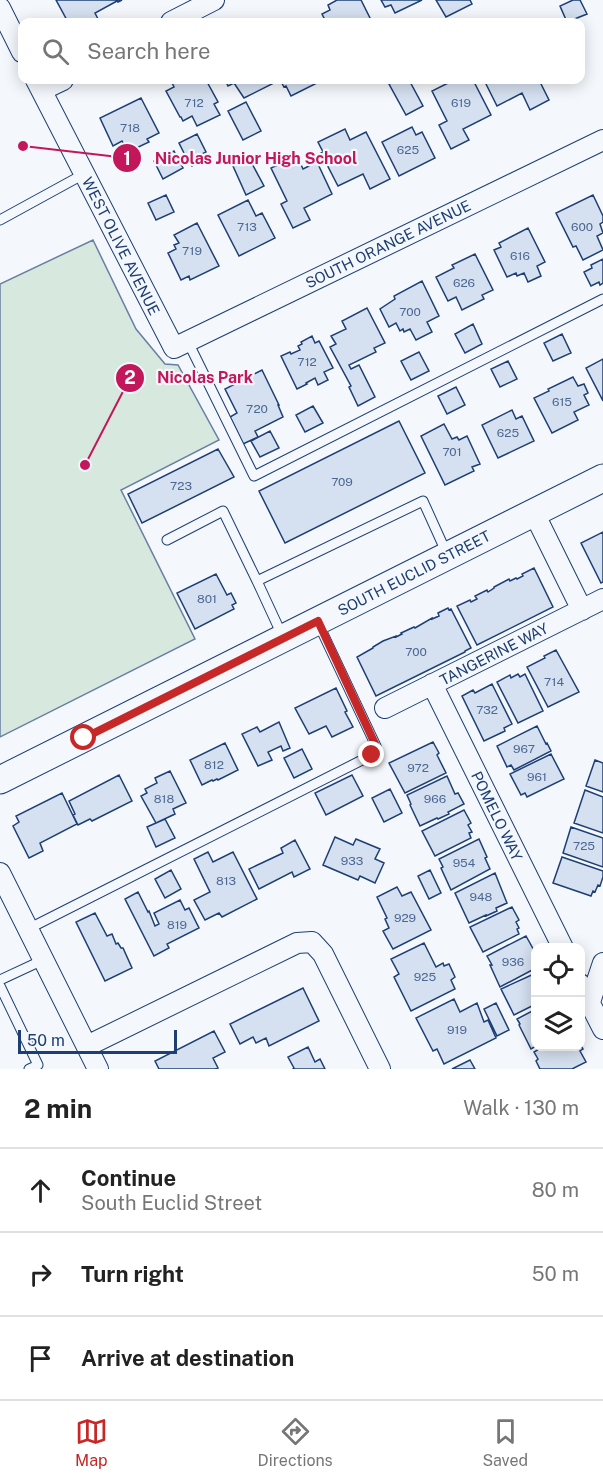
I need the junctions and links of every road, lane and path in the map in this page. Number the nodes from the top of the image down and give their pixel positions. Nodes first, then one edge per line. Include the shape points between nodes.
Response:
1 (214, 0) edge
2 (0, 8) edge
3 (179, 18) edge
4 (18, 44) edge
5 (39, 85) edge
6 (603, 140) edge
7 (84, 174) junction
8 (0, 220) edge
9 (603, 299) edge
10 (181, 345) junction
11 (603, 478) edge
12 (534, 513) junction
13 (167, 540) dead end
14 (448, 556) junction
15 (257, 581) junction
16 (603, 599) edge
17 (582, 610) junction
18 (318, 621) junction
19 (284, 638) junction
20 (432, 684) junction
21 (385, 708) dead end
22 (0, 780) edge
23 (1, 879) edge
24 (28, 929) junction
25 (561, 943) edge
26 (43, 960) junction
27 (603, 963) edge
28 (0, 981) edge
29 (0, 986) edge
30 (585, 993) edge
31 (590, 1002) junction
32 (603, 1029) edge
33 (87, 1046) junction
34 (29, 1069) edge
35 (98, 1069) edge
36 (380, 1069) edge

1 - 3 street
2 - 4 street
5 - 7 street, WEST OLIVE AVENUE
6 - 10 street, SOUTH ORANGE AVENUE
7 - 8 lane
7 - 10 street, WEST OLIVE AVENUE
9 - 10 lane via 254,476
11 - 12 main road, SOUTH EUCLID STREET
12 - 14 main road, SOUTH EUCLID STREET
12 - 17 street
13 - 15 lane via 223,511
14 - 15 lane via 423,501
14 - 18 main road, SOUTH EUCLID STREET
15 - 19 lane
16 - 17 street, TANGERINE WAY
17 - 20 street, TANGERINE WAY
18 - 19 main road, SOUTH EUCLID STREET
18 - 24 lane via 376,746 372,755
19 - 22 main road, SOUTH EUCLID STREET
20 - 21 street, TANGERINE WAY
20 - 25 street, POMELO WAY
23 - 24 street
24 - 26 street
26 - 28 lane
26 - 33 street
27 - 31 street
29 - 34 lane via 38,1065
30 - 31 street
31 - 32 street
33 - 35 street
33 - 36 street via 297,943 312,942 323,954

